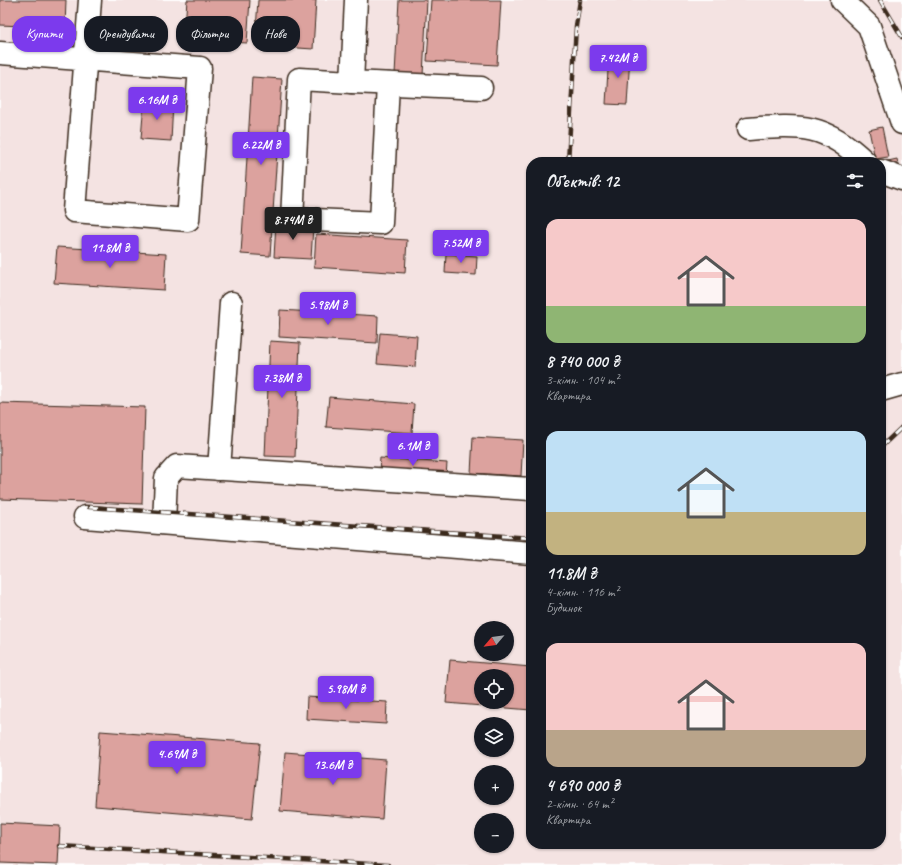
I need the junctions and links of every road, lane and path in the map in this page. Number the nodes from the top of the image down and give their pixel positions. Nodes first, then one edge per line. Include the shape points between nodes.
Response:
1 (90, 0) edge
2 (356, 0) edge
3 (842, 0) edge
4 (0, 52) edge
5 (86, 59) junction
6 (352, 82) junction
7 (388, 84) junction
8 (481, 88) dead end
9 (902, 123) edge
10 (748, 128) dead end
11 (860, 157) edge
12 (886, 173) edge
13 (902, 179) edge
14 (231, 303) dead end
15 (902, 384) edge
16 (886, 389) edge
17 (219, 469) junction
18 (526, 490) edge
19 (85, 517) dead end
20 (164, 523) junction
21 (526, 553) edge

1 - 5 lane
2 - 6 lane
3 - 9 lane via 869,26
4 - 5 lane
5 - 5 lane via 74,211 188,220 200,68
6 - 7 lane
6 - 7 lane via 299,79 292,219 381,223
7 - 8 lane
10 - 11 lane via 791,126 826,132
12 - 13 lane
14 - 17 lane
15 - 16 lane
17 - 18 lane
17 - 20 lane via 176,466 166,478
19 - 20 lane
20 - 21 lane

